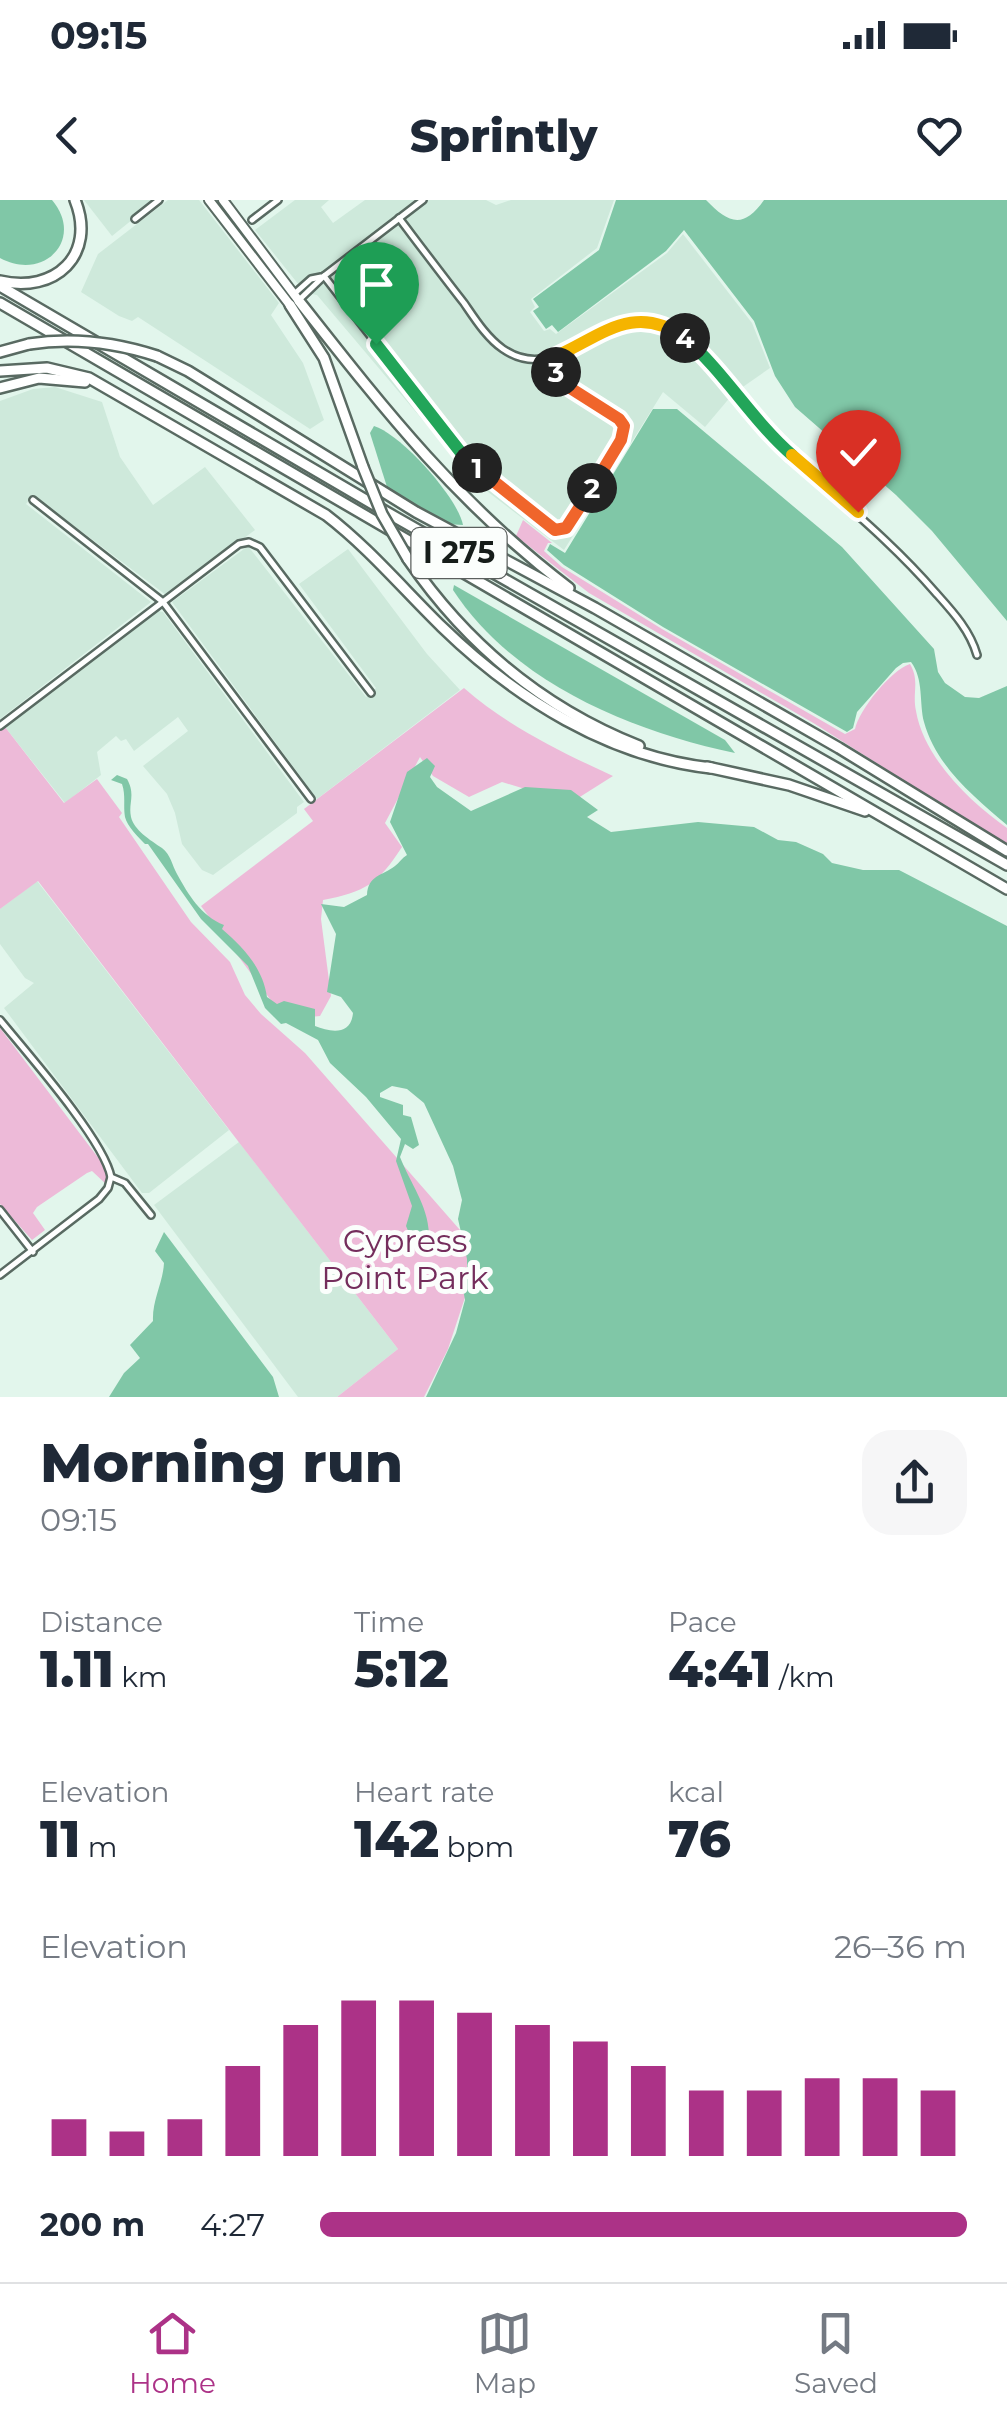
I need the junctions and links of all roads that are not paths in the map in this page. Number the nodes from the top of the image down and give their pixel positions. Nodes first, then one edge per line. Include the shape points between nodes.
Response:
1 (75, 200) edge
2 (159, 200) edge
3 (209, 200) edge
4 (222, 200) edge
5 (424, 200) edge
6 (275, 201) edge
7 (399, 218) junction
8 (135, 219) dead end
9 (252, 220) dead end
10 (324, 276) junction
11 (0, 283) edge
12 (294, 299) junction
13 (0, 303) edge
14 (0, 352) edge
15 (552, 358) junction
16 (0, 371) edge
17 (103, 386) junction
18 (0, 388) edge
19 (32, 500) dead end
20 (163, 602) junction
21 (595, 608) junction
22 (977, 654) dead end
23 (371, 693) dead end
24 (0, 714) edge
25 (3, 723) edge
26 (711, 768) junction
27 (310, 799) dead end
28 (913, 834) junction
29 (1007, 851) edge
30 (1007, 865) edge
31 (1007, 888) edge
32 (0, 1020) edge
33 (111, 1177) junction
34 (0, 1210) edge
35 (151, 1215) dead end
36 (33, 1252) junction
37 (0, 1275) edge

1 - 11 highway via 81,231 69,264 40,283
2 - 8 street
3 - 12 main road
4 - 12 main road
5 - 7 street
6 - 9 street
7 - 10 street
7 - 15 street via 496,344 526,359
10 - 12 street
10 - 15 street via 462,454 548,527 561,530 624,433 619,419 561,382
11 - 30 highway, I 275
12 - 21 highway via 451,486
12 - 26 highway, bridge via 324,358 382,514 459,626 502,666 573,715 624,740
13 - 28 highway, I 275
14 - 21 highway, bridge via 64,340 156,356 416,512
15 - 22 street via 617,324 676,331 768,434 909,562 955,615
16 - 17 highway via 47,368
17 - 18 highway via 56,378
17 - 26 highway via 326,515 464,647 536,702 629,749
19 - 20 street
20 - 23 street via 249,542 260,547
20 - 25 street
20 - 27 street
21 - 29 highway
24 - 25 street
26 - 28 highway via 816,792
28 - 31 highway, I 275
32 - 33 street via 90,1135
33 - 35 street via 125,1183
33 - 36 street via 102,1197
34 - 36 street
36 - 37 street

